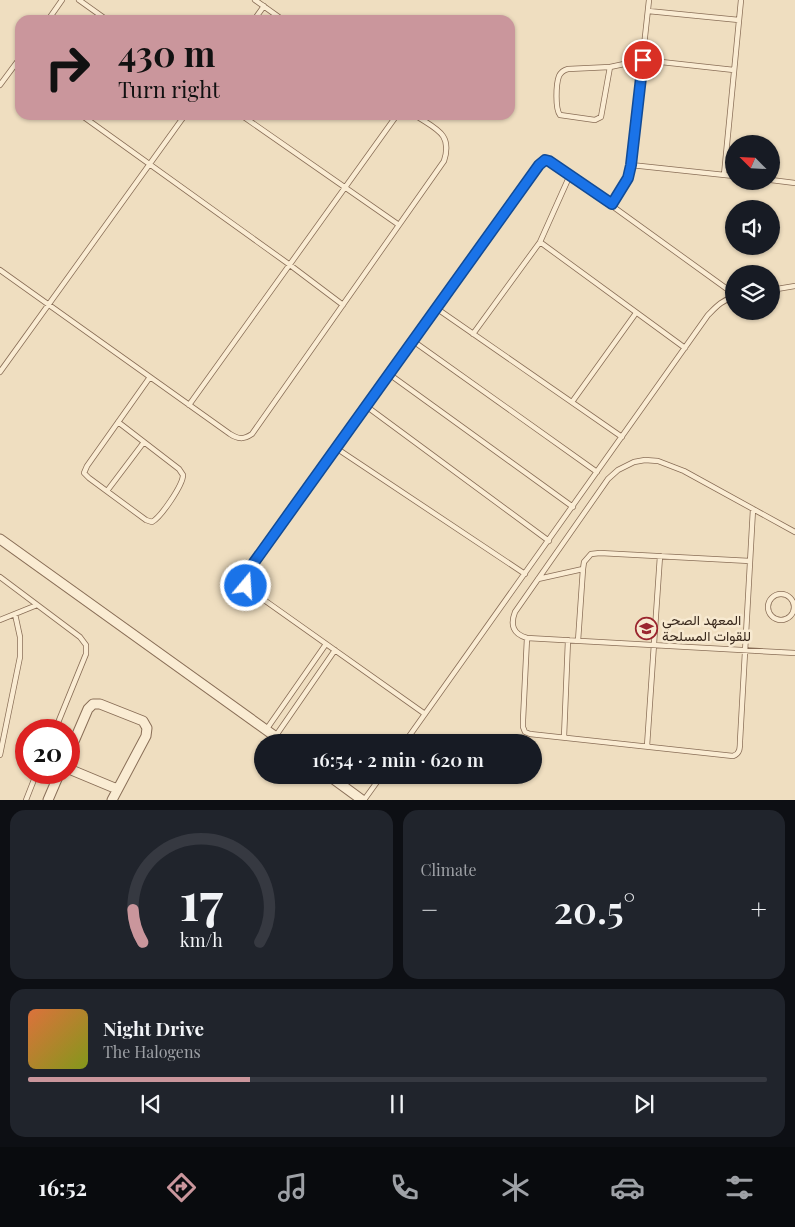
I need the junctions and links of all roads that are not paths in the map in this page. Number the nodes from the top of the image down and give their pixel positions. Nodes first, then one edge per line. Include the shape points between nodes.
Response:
1 (62, 0) edge
2 (78, 0) edge
3 (255, 0) edge
4 (649, 0) edge
5 (741, 0) edge
6 (264, 6) junction
7 (648, 11) junction
8 (52, 15) edge
9 (100, 15) edge
10 (258, 15) edge
11 (276, 15) edge
12 (739, 20) junction
13 (643, 60) junction
14 (14, 66) edge
15 (610, 67) junction
16 (734, 70) junction
17 (0, 86) edge
18 (88, 120) edge
19 (181, 120) edge
20 (248, 120) edge
21 (393, 120) edge
22 (422, 120) edge
23 (149, 165) junction
24 (631, 165) junction
25 (570, 174) junction
26 (724, 175) joint
27 (780, 181) edge
28 (795, 183) edge
29 (345, 188) junction
30 (612, 204) junction
31 (400, 225) junction
32 (540, 242) junction
33 (290, 264) junction
34 (0, 270) edge
35 (795, 286) edge
36 (725, 288) edge
37 (780, 288) edge
38 (725, 300) edge
39 (48, 304) junction
40 (343, 305) junction
41 (436, 308) junction
42 (636, 313) junction
43 (473, 334) junction
44 (413, 341) junction
45 (685, 348) junction
46 (0, 372) edge
47 (389, 374) junction
48 (150, 377) junction
49 (572, 402) junction
50 (189, 405) junction
51 (366, 406) junction
52 (118, 422) junction
53 (622, 437) junction
54 (144, 442) junction
55 (336, 448) junction
56 (597, 472) junction
57 (107, 491) junction
58 (573, 507) junction
59 (753, 509) junction
60 (795, 532) edge
61 (0, 539) edge
62 (549, 541) junction
63 (660, 556) junction
64 (750, 561) junction
65 (583, 569) junction
66 (525, 574) junction
67 (0, 578) edge
68 (538, 579) junction
69 (37, 605) junction
70 (795, 608) edge
71 (15, 614) junction
72 (0, 620) edge
73 (527, 638) junction
74 (568, 640) junction
75 (578, 640) junction
76 (326, 644) junction
77 (654, 645) junction
78 (335, 650) junction
79 (744, 650) junction
80 (795, 653) edge
81 (425, 714) junction
82 (59, 719) edge
83 (80, 727) edge
84 (266, 730) junction
85 (271, 734) edge
86 (283, 734) edge
87 (411, 734) edge
88 (564, 737) junction
89 (647, 746) junction
90 (0, 754) edge
91 (80, 774) edge
92 (32, 784) edge
93 (55, 784) edge
94 (341, 784) edge
95 (375, 784) edge
96 (117, 790) junction
97 (26, 800) edge
98 (48, 800) edge
99 (112, 800) edge
100 (363, 800) edge

1 - 8 lane
2 - 9 lane
3 - 6 lane
4 - 7 lane
5 - 12 lane
6 - 10 lane
6 - 11 lane
7 - 12 lane
7 - 13 lane
12 - 16 lane
13 - 15 lane
13 - 16 lane
13 - 24 lane
14 - 17 lane
15 - 15 lane via 563,70 558,81 556,108 560,116 595,120 601,117
16 - 26 lane
18 - 23 lane
19 - 23 lane
20 - 29 lane
21 - 29 lane
22 - 31 lane via 442,134 447,150 444,160
23 - 33 lane
23 - 39 lane
24 - 26 lane
24 - 30 lane via 628,178
25 - 30 lane
25 - 32 lane
25 - 41 lane via 549,161 539,165
27 - 28 lane
29 - 31 lane
29 - 33 lane
30 - 36 lane
31 - 40 lane
32 - 42 lane
32 - 43 lane
33 - 40 lane
33 - 50 lane
34 - 39 lane
35 - 37 lane
38 - 45 lane via 708,315
39 - 46 lane
39 - 48 lane
40 - 50 lane via 252,434 245,439 230,434
41 - 43 lane
41 - 44 lane
42 - 45 lane
42 - 49 lane
43 - 49 lane
44 - 47 lane
44 - 56 lane
45 - 53 lane
47 - 51 lane
47 - 58 lane
48 - 50 lane
48 - 52 lane
49 - 53 lane
51 - 55 lane
51 - 62 lane
52 - 54 lane
52 - 57 lane via 85,470 86,475
53 - 56 lane
54 - 57 lane
54 - 57 lane via 183,475 181,484 163,512 156,520 148,521
55 - 66 lane
55 - 76 lane via 250,568 245,580 250,590
56 - 58 lane
58 - 62 lane
59 - 60 lane
59 - 64 lane
59 - 68 lane via 669,464 645,460 634,462 608,479
61 - 84 street
62 - 66 lane
63 - 64 lane
63 - 65 lane via 591,554
63 - 77 lane
64 - 79 lane
65 - 68 lane
65 - 75 lane
66 - 81 lane
67 - 69 lane
68 - 73 lane via 512,619 515,632
69 - 71 lane
69 - 82 lane via 84,640 86,650
70 - 70 lane via 791,598 782,594 773,597 768,606 772,616 780,620 790,617
71 - 72 lane
71 - 90 lane via 20,657
73 - 74 lane
73 - 88 lane via 522,727 530,734
74 - 75 lane
74 - 88 lane
75 - 77 lane
76 - 78 lane
76 - 84 lane
77 - 79 lane
77 - 89 lane
78 - 81 lane
78 - 86 lane
79 - 80 lane
79 - 89 lane via 737,755
81 - 87 lane
83 - 96 street via 93,704 144,721 146,736
84 - 85 street
88 - 89 lane
91 - 96 street
92 - 97 lane
93 - 98 street
94 - 100 street
95 - 100 lane
96 - 99 street

